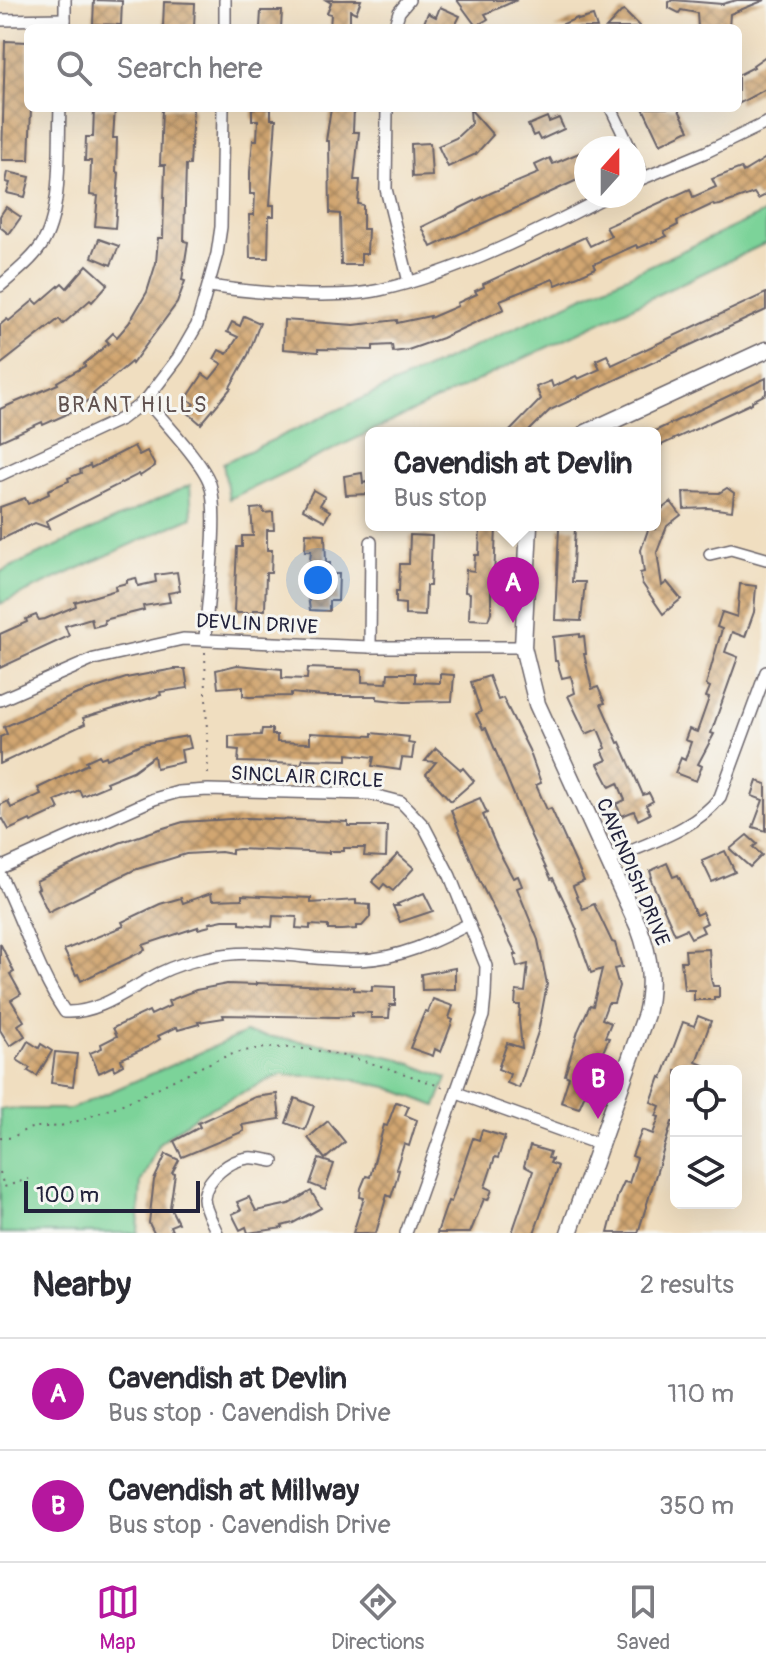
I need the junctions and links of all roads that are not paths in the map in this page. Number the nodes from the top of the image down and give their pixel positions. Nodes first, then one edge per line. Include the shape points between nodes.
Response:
1 (65, 0) edge
2 (225, 0) edge
3 (409, 0) edge
4 (0, 20) edge
5 (65, 24) edge
6 (225, 24) edge
7 (395, 24) edge
8 (60, 112) edge
9 (223, 112) edge
10 (387, 112) edge
11 (613, 112) edge
12 (766, 123) edge
13 (624, 136) edge
14 (646, 176) edge
15 (581, 208) edge
16 (409, 282) junction
17 (0, 286) edge
18 (209, 286) junction
19 (766, 350) edge
20 (146, 400) junction
21 (599, 427) edge
22 (0, 475) edge
23 (529, 531) edge
24 (371, 542) dead end
25 (710, 554) dead end
26 (766, 559) edge
27 (205, 639) junction
28 (370, 647) junction
29 (523, 647) junction
30 (766, 672) edge
31 (0, 700) edge
32 (608, 861) junction
33 (0, 868) edge
34 (0, 875) edge
35 (469, 924) junction
36 (455, 1097) junction
37 (601, 1145) junction
38 (273, 1161) dead end
39 (217, 1233) edge
40 (406, 1233) edge
41 (569, 1233) edge

1 - 5 street
2 - 6 street
3 - 7 street
4 - 5 street
8 - 17 street via 50,224 42,244
9 - 18 street via 221,227
10 - 16 street via 386,189
11 - 13 street
12 - 14 street
15 - 16 street via 444,272
16 - 18 street via 334,294
18 - 20 street via 197,325
19 - 21 street
20 - 22 street via 121,419
20 - 27 street via 210,483 214,505
23 - 29 street, CAVENDISH DRIVE
24 - 28 street
25 - 26 street via 731,549
27 - 28 street, DEVLIN DRIVE
27 - 31 street, DEVLIN DRIVE via 94,659
28 - 29 street, DEVLIN DRIVE
29 - 32 street, CAVENDISH DRIVE via 537,704
30 - 32 street via 715,804 702,818
32 - 37 street, CAVENDISH DRIVE via 650,958 651,986
33 - 35 street, SINCLAIR CIRCLE via 178,792 370,794 401,802 424,826
34 - 35 street via 65,1012 80,1013 163,972 208,957 240,953 360,960 400,954
35 - 36 street, SINCLAIR CIRCLE via 486,966 485,996
36 - 37 street
36 - 40 street, SINCLAIR CIRCLE
37 - 41 street, CAVENDISH DRIVE
38 - 39 street via 248,1158 219,1170 204,1196

